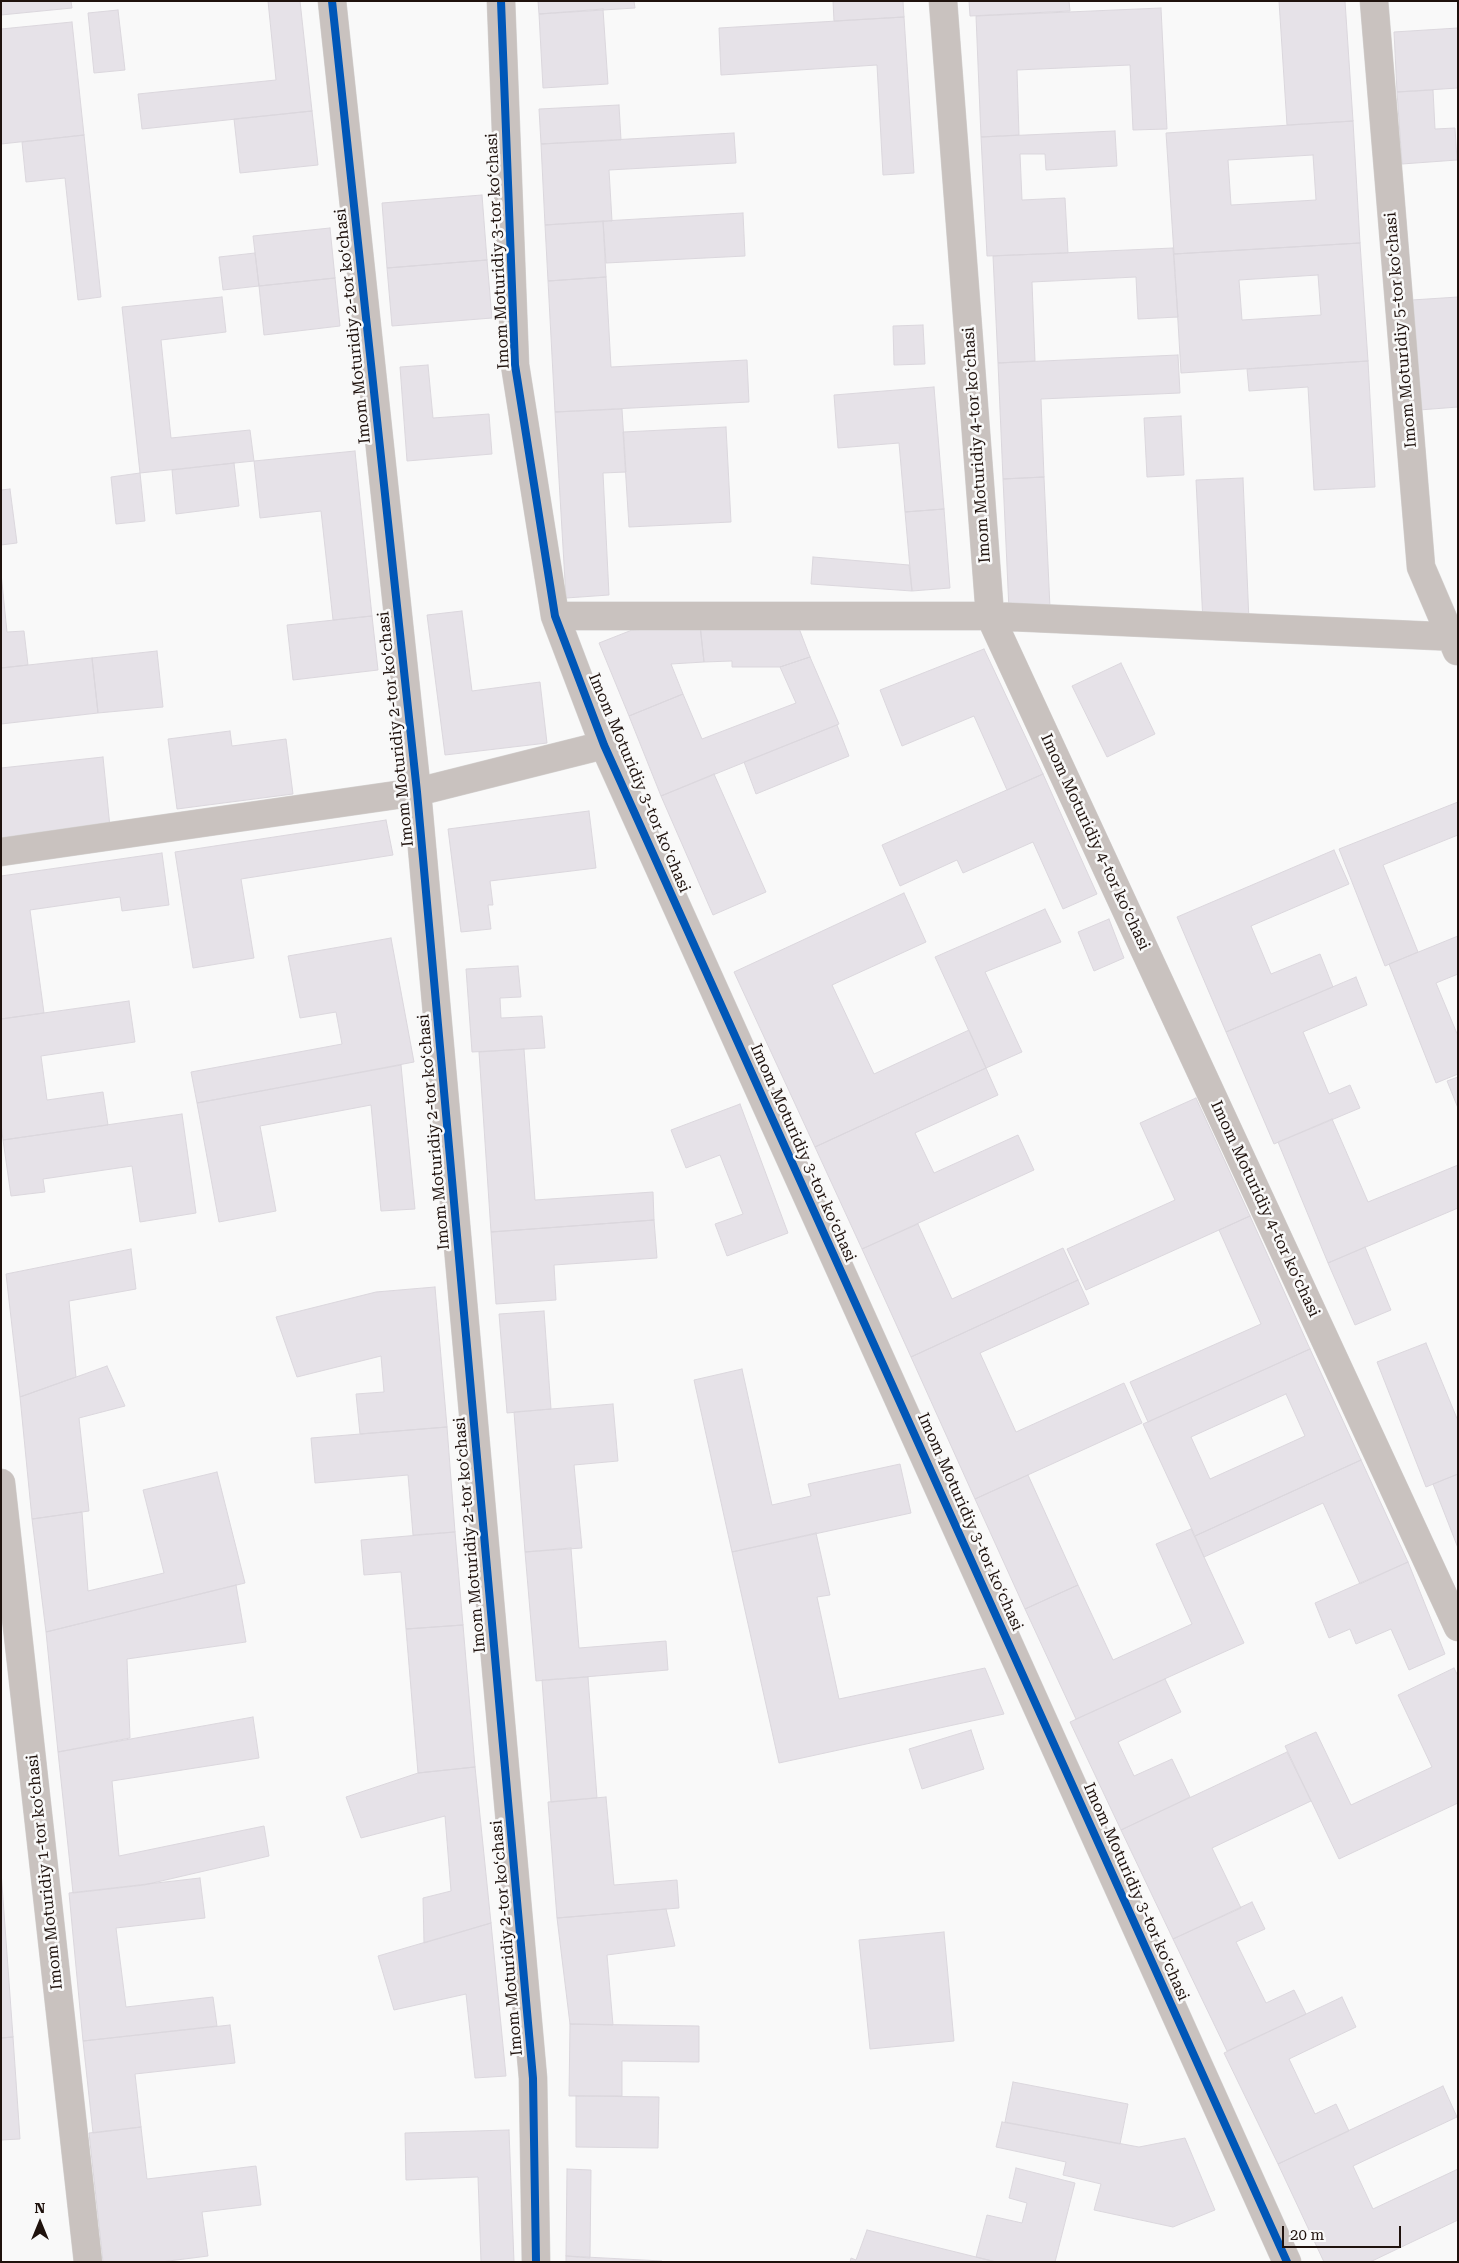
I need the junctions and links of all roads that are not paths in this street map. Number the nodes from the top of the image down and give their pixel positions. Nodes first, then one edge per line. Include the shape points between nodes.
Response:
1 (332, 1) edge
2 (501, 1) edge
3 (943, 1) edge
4 (1374, 1) edge
5 (555, 616) junction
6 (990, 616) junction
7 (1455, 642) edge
8 (604, 745) junction
9 (417, 792) junction
10 (1, 852) edge
11 (1, 1483) edge
12 (1458, 1627) edge
13 (88, 2262) edge
14 (536, 2262) edge
15 (1288, 2262) edge

1 - 9 street, Imom Moturidiy 2-tor koʻchasi
2 - 5 street, Imom Moturidiy 3-tor koʻchasi via 515,366
3 - 6 street, Imom Moturidiy 4-tor koʻchasi
4 - 7 street, Imom Moturidiy 5-tor koʻchasi via 1421,567
5 - 6 street
5 - 8 street, Imom Moturidiy 3-tor koʻchasi
6 - 7 street
6 - 12 street, Imom Moturidiy 4-tor koʻchasi
8 - 9 street
8 - 15 street, Imom Moturidiy 3-tor koʻchasi
9 - 10 street
9 - 14 street, Imom Moturidiy 2-tor koʻchasi via 533,2078
11 - 13 street, Imom Moturidiy 1-tor koʻchasi

